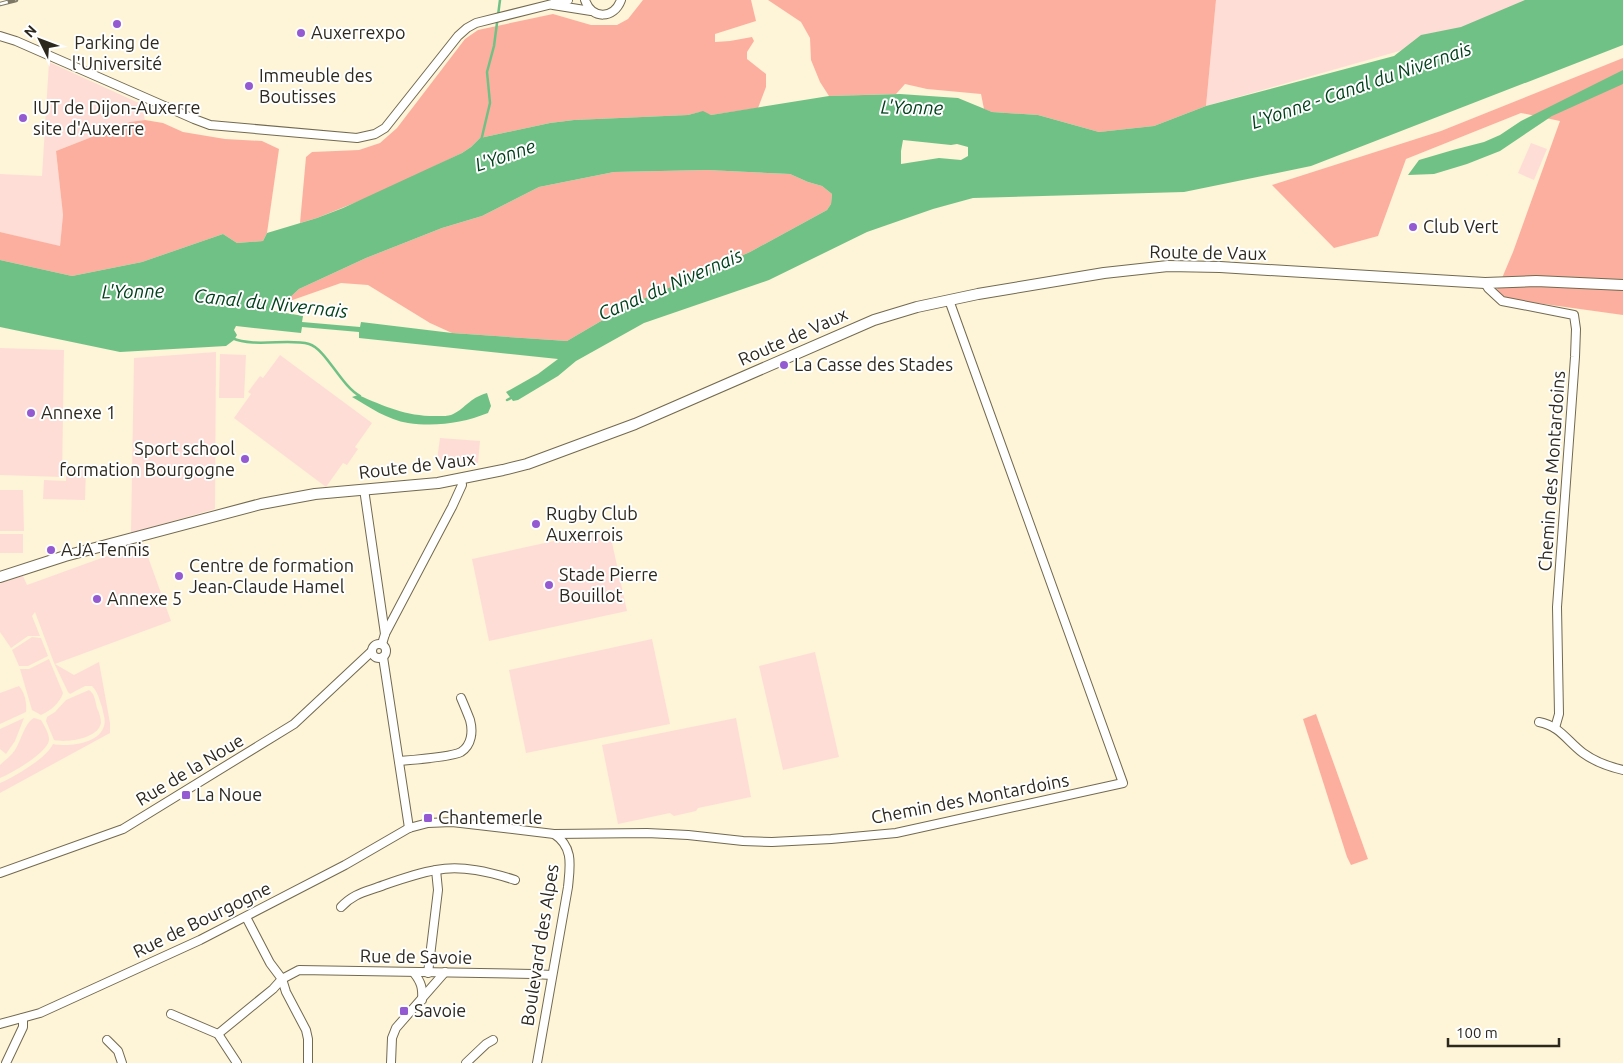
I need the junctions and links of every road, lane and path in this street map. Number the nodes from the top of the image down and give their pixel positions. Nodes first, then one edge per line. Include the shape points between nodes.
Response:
1 (568, 0) edge
2 (585, 0) edge
3 (621, 0) edge
4 (551, 5) junction
5 (592, 12) junction
6 (0, 36) edge
7 (1485, 283) junction
8 (1623, 285) edge
9 (949, 300) junction
10 (461, 478) junction
11 (364, 489) junction
12 (0, 577) edge
13 (385, 634) junction
14 (382, 644) junction
15 (372, 652) junction
16 (383, 657) junction
17 (461, 698) dead end
18 (1539, 722) dead end
19 (1555, 728) junction
20 (399, 762) junction
21 (1623, 770) edge
22 (410, 828) junction
23 (554, 834) junction
24 (436, 870) junction
25 (0, 873) edge
26 (515, 880) dead end
27 (341, 907) dead end
28 (246, 917) junction
29 (445, 972) junction
30 (414, 973) junction
31 (428, 973) junction
32 (552, 975) junction
33 (282, 979) junction
34 (422, 1000) junction
35 (171, 1014) dead end
36 (24, 1018) junction
37 (0, 1024) edge
38 (218, 1034) junction
39 (107, 1040) dead end
40 (493, 1040) dead end
41 (5, 1061) edge
42 (122, 1063) edge
43 (237, 1063) edge
44 (308, 1063) edge
45 (391, 1063) edge
46 (466, 1063) edge
47 (537, 1063) edge

1 - 4 street
2 - 5 street
3 - 5 street via 610,14
4 - 5 street
4 - 6 street via 467,28 385,128 357,138 210,124
7 - 8 street, Route de Vaux via 1536,281
7 - 9 street, Route de Vaux via 1168,266 1104,273
7 - 19 street, Chemin des Montardoins via 1502,301 1574,315 1575,357 1557,607 1559,714
9 - 10 street, Route de Vaux via 901,311 855,327 659,414 583,443 504,470
9 - 23 street, Chemin des Montardoins via 1123,783 896,833 831,840 772,842 647,833
10 - 11 street, Route de Vaux
10 - 13 street via 462,485 452,507
11 - 12 street, Route de Vaux via 261,504 65,556
11 - 13 street
13 - 14 street
14 - 15 street via 374,645
14 - 16 street via 386,650
15 - 16 street via 377,658
15 - 25 street, Rue de la Noue via 294,724 123,829
16 - 20 street
17 - 20 street via 471,730 471,738 465,748 455,754
18 - 19 street
19 - 21 street via 1583,753
20 - 22 street
22 - 23 street via 452,822
22 - 28 street, Rue de Bourgogne
23 - 32 street, Boulevard des Alpes via 567,847 569,875
24 - 26 street via 451,868 492,872
24 - 27 street via 350,897
24 - 31 street via 438,890
28 - 33 street
28 - 36 street, Rue de Bourgogne via 120,978
29 - 31 street, Rue de Savoie
29 - 32 street, Rue de Savoie
29 - 34 street
30 - 31 street, Rue de Savoie
30 - 33 street, Rue de Savoie via 299,970
30 - 34 street via 423,989
32 - 47 street, Boulevard des Alpes
33 - 38 street
33 - 44 street via 308,1034
34 - 45 street via 396,1028 392,1038
35 - 38 street
36 - 37 street, Rue de Bourgogne
36 - 41 street via 23,1027
38 - 43 street
39 - 42 street via 118,1052
40 - 46 street

